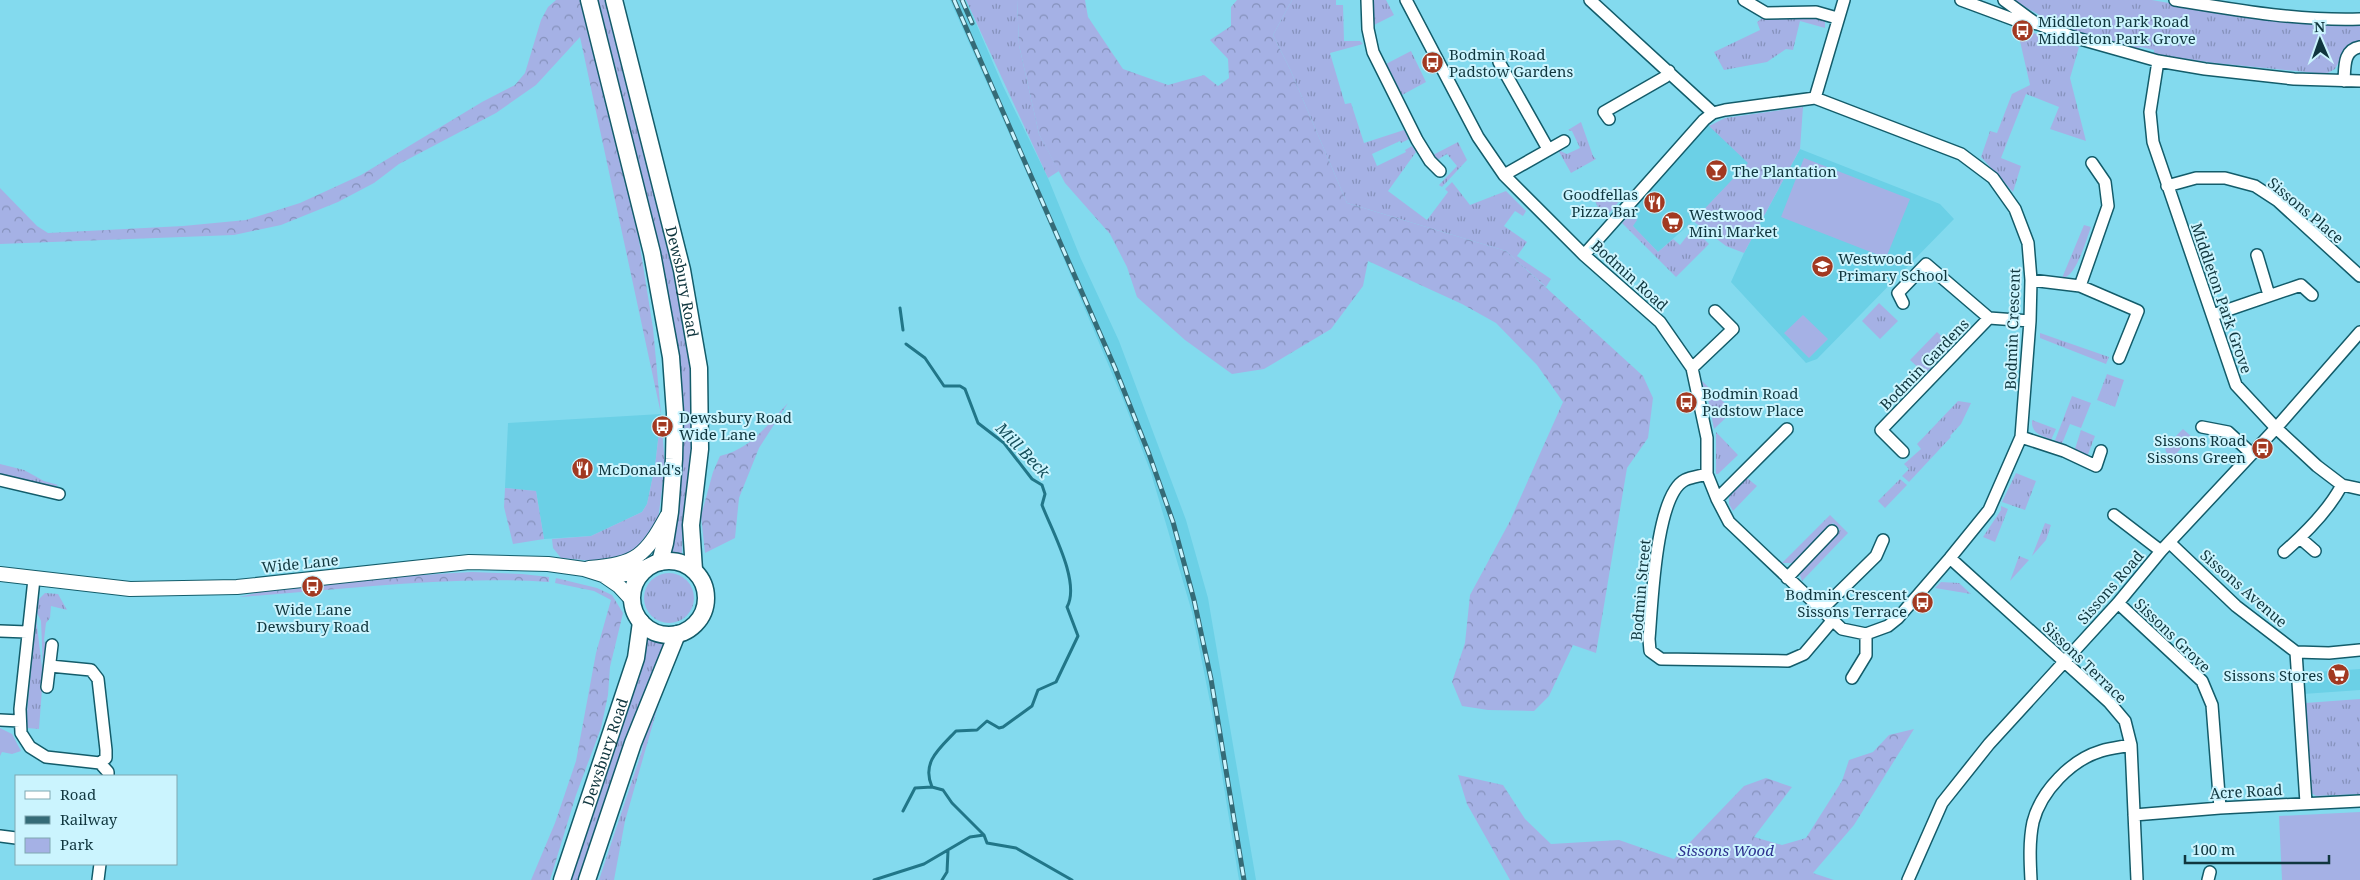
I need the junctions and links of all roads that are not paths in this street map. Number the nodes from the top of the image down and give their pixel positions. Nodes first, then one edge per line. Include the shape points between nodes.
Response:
1 (589, 0) edge
2 (614, 0) edge
3 (1367, 0) edge
4 (1406, 0) edge
5 (1590, 0) edge
6 (1744, 0) edge
7 (1844, 0) edge
8 (2004, 0) edge
9 (2175, 0) edge
10 (1964, 1) edge
11 (1837, 18) junction
12 (2360, 19) edge
13 (2038, 24) junction
14 (2360, 47) edge
15 (2158, 61) junction
16 (1499, 62) dead end
17 (1669, 71) junction
18 (2344, 81) junction
19 (2360, 81) edge
20 (1815, 98) junction
21 (1713, 113) junction
22 (1609, 119) dead end
23 (1564, 141) dead end
24 (1548, 148) junction
25 (2092, 163) dead end
26 (1440, 171) dead end
27 (1504, 175) junction
28 (2167, 186) junction
29 (1584, 255) junction
30 (2257, 256) dead end
31 (2360, 276) edge
32 (2031, 280) junction
33 (2080, 286) junction
34 (2269, 295) junction
35 (2312, 295) dead end
36 (1903, 303) dead end
37 (1715, 311) dead end
38 (2213, 315) junction
39 (1989, 318) junction
40 (2030, 321) junction
41 (2360, 332) edge
42 (2119, 358) dead end
43 (1692, 368) junction
44 (2202, 427) dead end
45 (2276, 428) junction
46 (1787, 429) dead end
47 (2021, 437) junction
48 (2101, 451) dead end
49 (1903, 452) dead end
50 (2252, 454) junction
51 (1707, 474) junction
52 (0, 480) edge
53 (2342, 485) junction
54 (2360, 489) edge
55 (59, 494) dead end
56 (1717, 499) junction
57 (670, 512) junction
58 (2114, 514) dead end
59 (1832, 531) dead end
60 (2300, 538) junction
61 (1883, 540) dead end
62 (2165, 547) junction
63 (2316, 551) dead end
64 (2284, 552) dead end
65 (1950, 558) junction
66 (655, 564) junction
67 (584, 569) junction
68 (694, 570) junction
69 (0, 574) edge
70 (602, 575) junction
71 (1787, 578) junction
72 (34, 579) junction
73 (632, 600) junction
74 (2118, 603) junction
75 (1821, 610) junction
76 (1832, 621) junction
77 (641, 622) junction
78 (0, 630) edge
79 (28, 632) junction
80 (678, 634) junction
81 (1866, 634) junction
82 (52, 645) dead end
83 (2360, 650) edge
84 (2296, 652) junction
85 (2065, 661) junction
86 (50, 666) junction
87 (1852, 678) dead end
88 (48, 687) dead end
89 (0, 720) edge
90 (20, 722) junction
91 (2132, 745) junction
92 (100, 763) junction
93 (108, 775) edge
94 (2360, 801) edge
95 (2306, 803) junction
96 (2220, 808) junction
97 (2134, 815) junction
98 (0, 836) edge
99 (15, 838) edge
100 (100, 865) edge
101 (98, 880) edge
102 (562, 880) edge
103 (587, 880) edge
104 (1908, 880) edge
105 (2031, 880) edge
106 (2137, 880) edge

1 - 57 highway, Dewsbury Road via 652,253 671,357 676,413
2 - 68 highway, Dewsbury Road via 682,270 699,368 700,449 691,526
3 - 26 street via 1373,52 1416,140
4 - 27 street, Bodmin Road via 1478,137
5 - 17 street
6 - 11 street via 1766,13 1816,12
7 - 11 street
8 - 13 street
9 - 12 street via 2256,13
10 - 13 street via 2015,20
11 - 20 street
13 - 15 street via 2072,38
14 - 18 street via 2352,50 2346,58
15 - 18 street via 2294,79
15 - 28 street, Middleton Park Grove via 2150,112 2153,142
16 - 24 street
17 - 21 street
17 - 22 street via 1665,77 1604,112
18 - 19 street
20 - 21 street, Bodmin Crescent
20 - 32 street, Bodmin Crescent via 1961,154 1993,178 2015,210 2028,244
21 - 29 street
23 - 24 street
24 - 27 street
25 - 33 street via 2104,182 2108,206
27 - 29 street, Bodmin Road
28 - 31 street, Sissons Place via 2196,178 2225,178 2254,186 2278,201
28 - 38 street, Middleton Park Grove
29 - 43 street, Bodmin Road via 1660,322
30 - 34 street
32 - 33 street
32 - 40 street, Bodmin Crescent
33 - 42 street via 2138,311
34 - 35 street via 2301,285
34 - 38 street
36 - 39 street via 1898,292 1926,264
37 - 43 street via 1733,329
38 - 45 street, Middleton Park Grove via 2236,385
39 - 40 street
39 - 49 street, Bodmin Gardens via 1881,430
40 - 47 street, Bodmin Crescent
41 - 45 street, Sissons Road
43 - 51 street, Bodmin Road via 1707,438
44 - 50 street via 2228,432
45 - 50 street, Sissons Road
45 - 53 street, Middleton Park Grove
46 - 56 street
47 - 48 street via 2064,451 2093,471
47 - 65 street, Bodmin Crescent via 1989,510
50 - 62 street, Sissons Road
51 - 56 street, Bodmin Road
51 - 76 street, Bodmin Street via 1684,480 1668,500 1661,526 1650,651 1661,659 1788,662 1804,654
52 - 55 street
53 - 54 street, Middleton Park Grove
53 - 60 street
56 - 71 street, Bodmin Road via 1730,522
57 - 66 highway, Dewsbury Road via 665,543
57 - 67 main road via 649,547 638,555 622,564
58 - 62 street, Sissons Avenue
59 - 71 street
60 - 63 street
60 - 64 street
61 - 75 street via 1876,556
62 - 74 street, Sissons Road
62 - 84 street, Sissons Avenue
65 - 81 street, Bodmin Crescent via 1898,618 1877,632
65 - 85 street, Sissons Terrace
66 - 68 highway via 672,561 684,563
66 - 70 main road, Wide Lane via 628,574
66 - 73 highway, Dewsbury Road via 636,580
67 - 70 main road, Wide Lane
67 - 72 main road, Wide Lane via 548,564 468,562 237,587 130,589
68 - 80 highway, Dewsbury Road via 706,591 705,607 698,621
69 - 72 main road, Wide Lane
70 - 73 main road, Wide Lane
71 - 75 street, Bodmin Road
72 - 79 street
73 - 77 highway
74 - 85 street, Sissons Road
74 - 96 street, Sissons Grove via 2202,681 2212,705
75 - 76 street, Bodmin Road
76 - 81 street, Bodmin Road via 1842,629
77 - 80 highway via 658,633
77 - 102 highway, Dewsbury Road via 636,658
78 - 79 street
79 - 90 street
80 - 103 highway, Dewsbury Road via 633,743
81 - 87 street via 1866,655
82 - 86 street
83 - 84 street via 2329,654
84 - 95 street
85 - 91 street, Sissons Terrace via 2109,702 2124,721
85 - 104 street, Sissons Road via 1989,744 1942,803
86 - 88 street
86 - 92 street via 91,670 98,680 106,750 106,758
89 - 90 street
90 - 92 street via 21,733 30,747 46,757
91 - 97 street, Sissons Terrace
91 - 105 street via 2100,752 2072,766 2048,791 2033,821
92 - 93 street
94 - 95 street, Acre Road
95 - 96 street, Acre Road
96 - 97 street, Acre Road
97 - 106 street, Sissons Terrace
98 - 99 street
100 - 101 street

